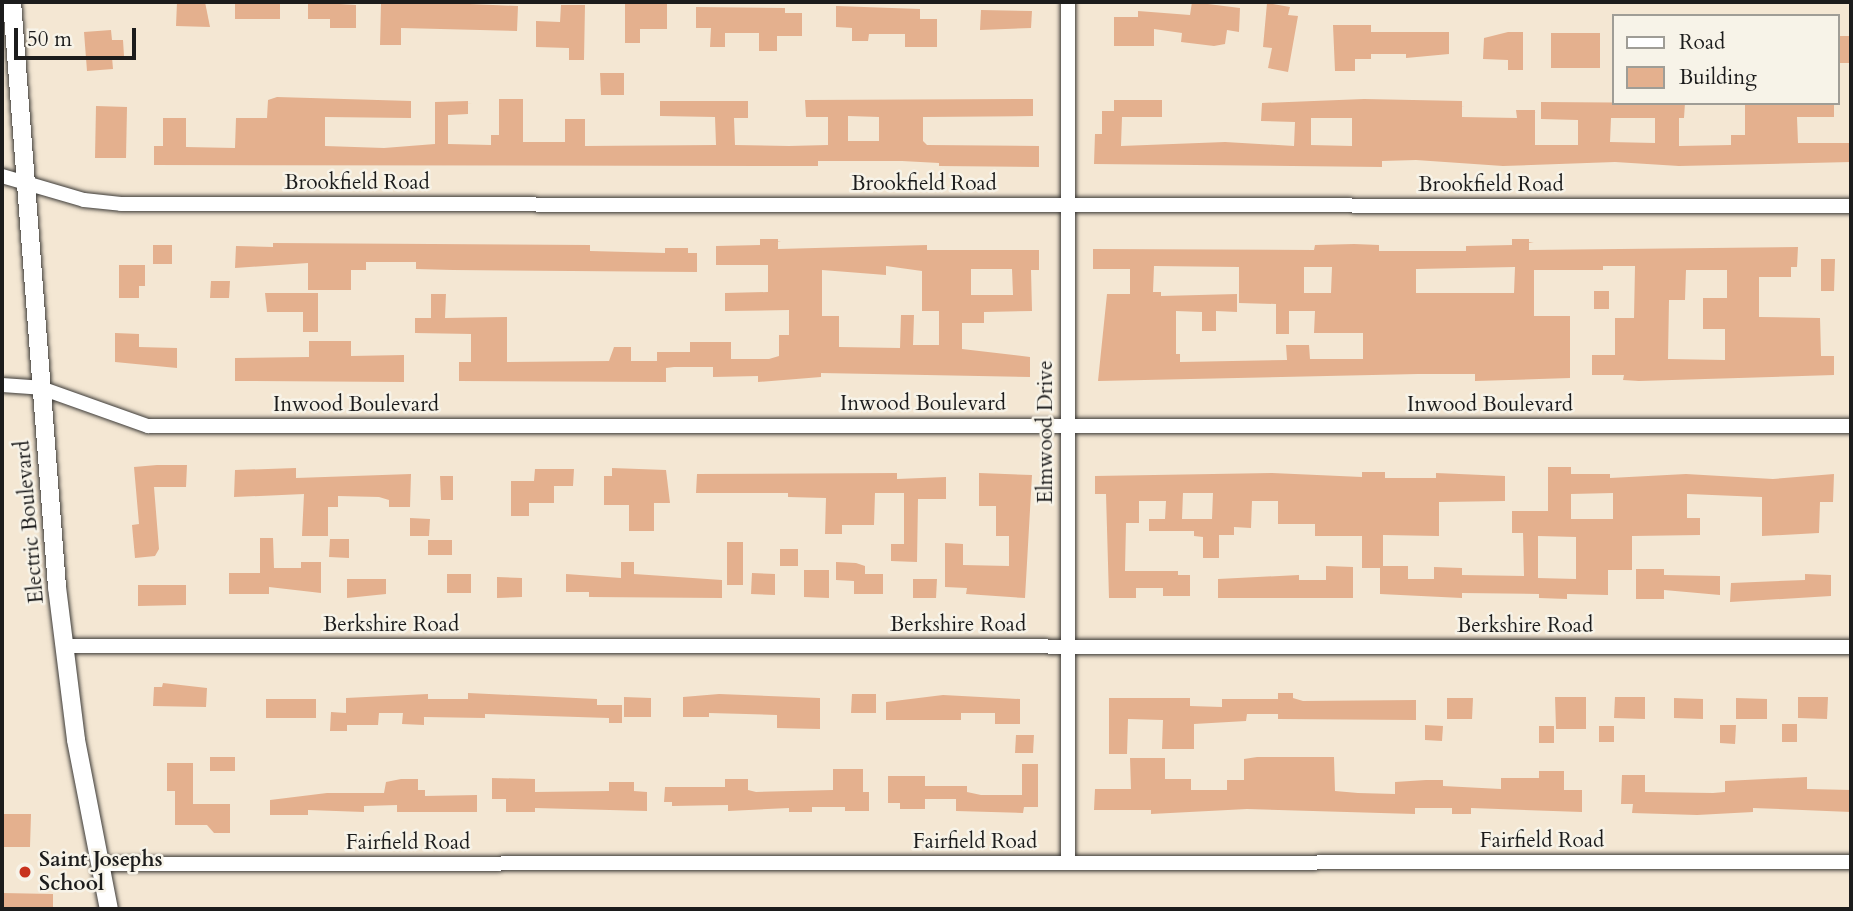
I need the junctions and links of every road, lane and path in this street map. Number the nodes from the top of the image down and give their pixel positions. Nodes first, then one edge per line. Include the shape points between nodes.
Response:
1 (12, 2) edge
2 (1068, 2) edge
3 (2, 176) edge
4 (26, 183) junction
5 (1066, 206) junction
6 (1851, 206) edge
7 (2, 385) edge
8 (41, 388) junction
9 (1066, 425) junction
10 (1851, 426) edge
11 (64, 646) junction
12 (1067, 646) junction
13 (1851, 647) edge
14 (1851, 862) edge
15 (1068, 863) junction
16 (99, 864) junction
17 (109, 909) edge

1 - 4 street, Electric Boulevard
2 - 5 street, Elmwood Drive
3 - 4 street, Brookfield Road
4 - 5 street, Brookfield Road via 84,200 121,204
4 - 8 street, Electric Boulevard
5 - 6 street, Brookfield Road
5 - 9 street, Elmwood Drive
7 - 8 street, Inwood Boulevard
8 - 9 street, Inwood Boulevard via 148,426
8 - 11 street, Electric Boulevard
9 - 10 street, Inwood Boulevard
9 - 12 street, Elmwood Drive
11 - 12 street, Berkshire Road
11 - 16 street, Electric Boulevard
12 - 13 street, Berkshire Road
12 - 15 street, Elmwood Drive
14 - 15 street, Fairfield Road
15 - 16 street, Fairfield Road
16 - 17 street, Electric Boulevard

